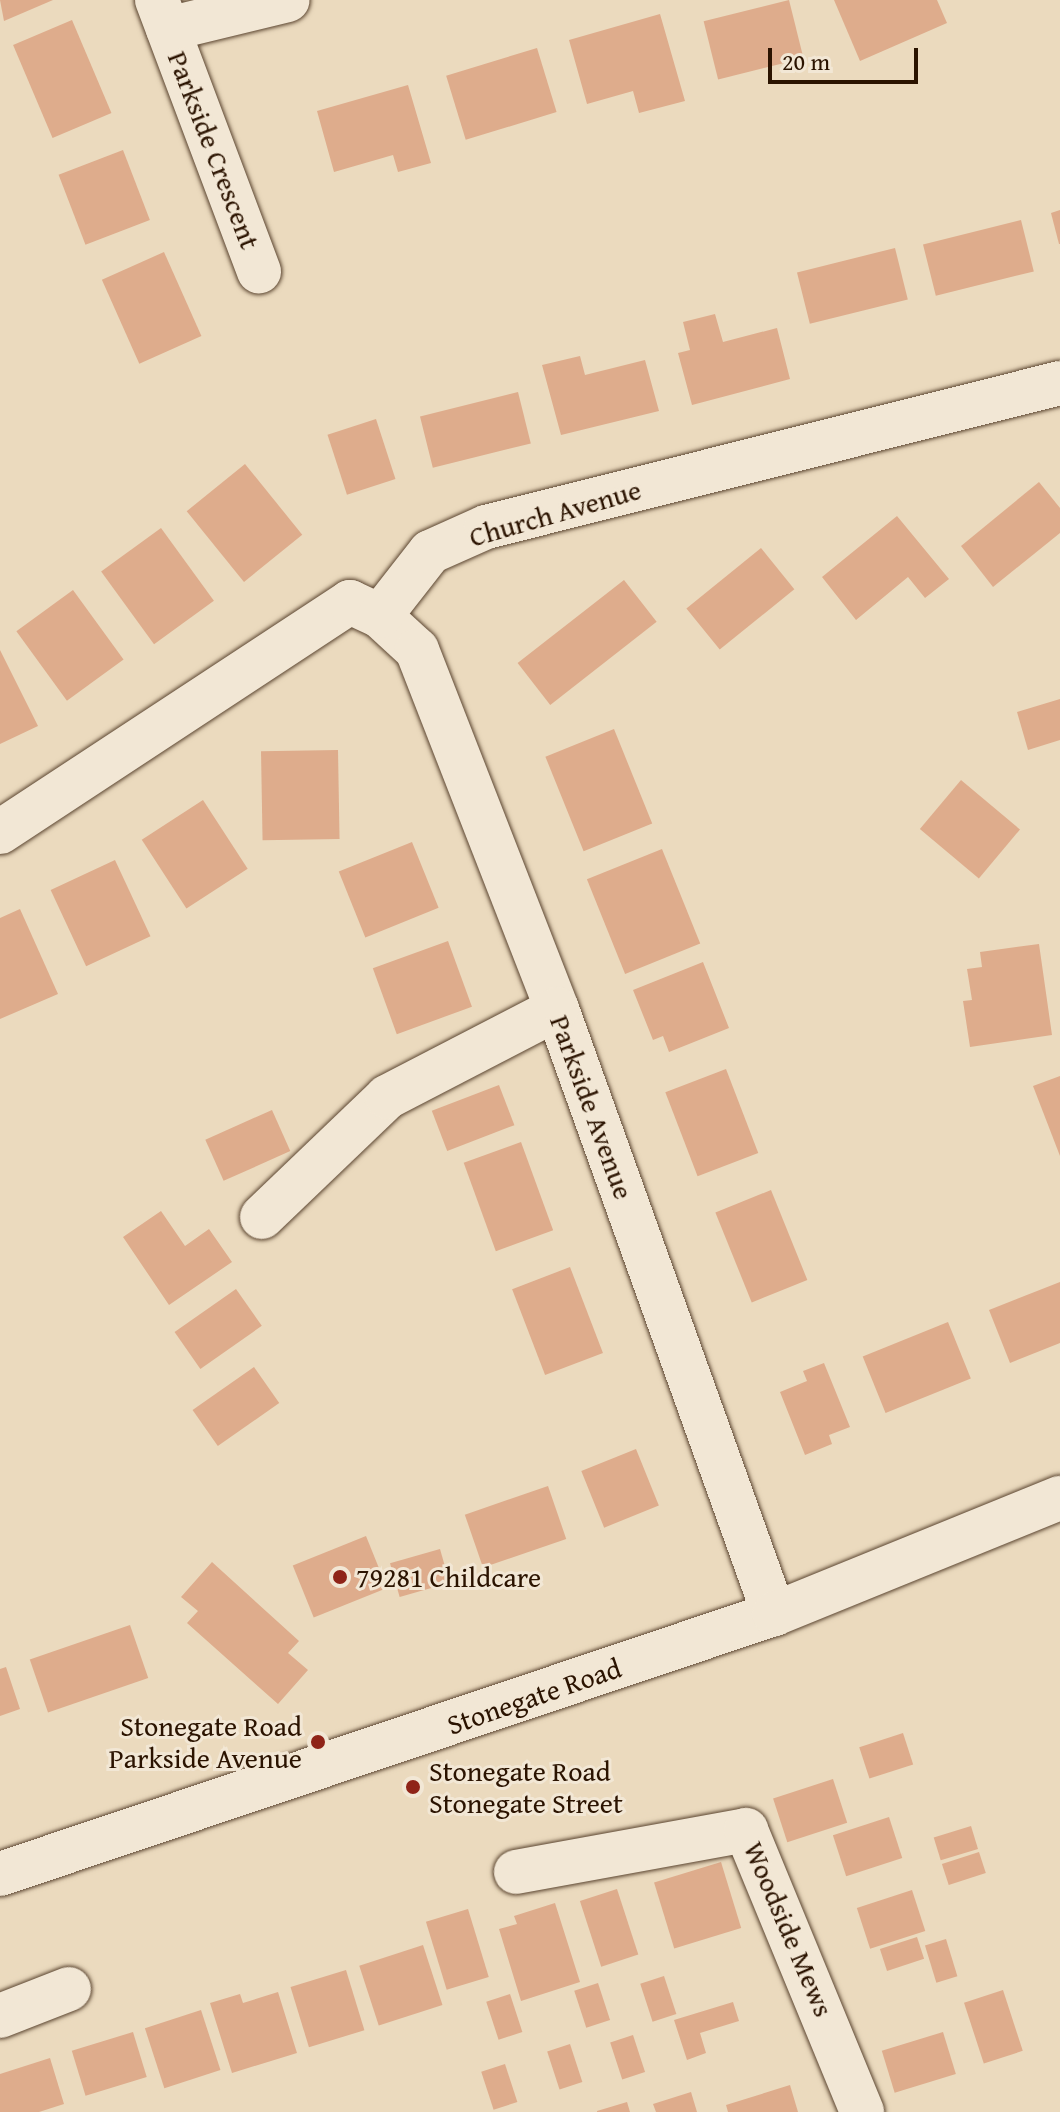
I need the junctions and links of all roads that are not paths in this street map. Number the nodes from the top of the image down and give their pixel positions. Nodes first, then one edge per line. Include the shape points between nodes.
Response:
1 (288, 0) edge
2 (162, 14) edge
3 (259, 271) dead end
4 (1060, 383) edge
5 (380, 616) junction
6 (0, 832) edge
7 (557, 1009) junction
8 (262, 1217) dead end
9 (1060, 1498) edge
10 (774, 1614) junction
11 (516, 1872) dead end
12 (0, 1874) edge
13 (69, 1989) dead end
14 (0, 2016) edge
15 (862, 2112) edge

1 - 2 street, Parkside Crescent
2 - 3 street, Parkside Crescent
4 - 5 street, Church Avenue via 486,527 430,552
5 - 6 street via 350,602
5 - 7 street, Parkside Avenue via 417,650
7 - 8 street via 387,1097
7 - 10 street, Parkside Avenue
9 - 10 street, Stonegate Road
10 - 12 street, Stonegate Road
11 - 15 street, Woodside Mews via 746,1830
13 - 14 street

